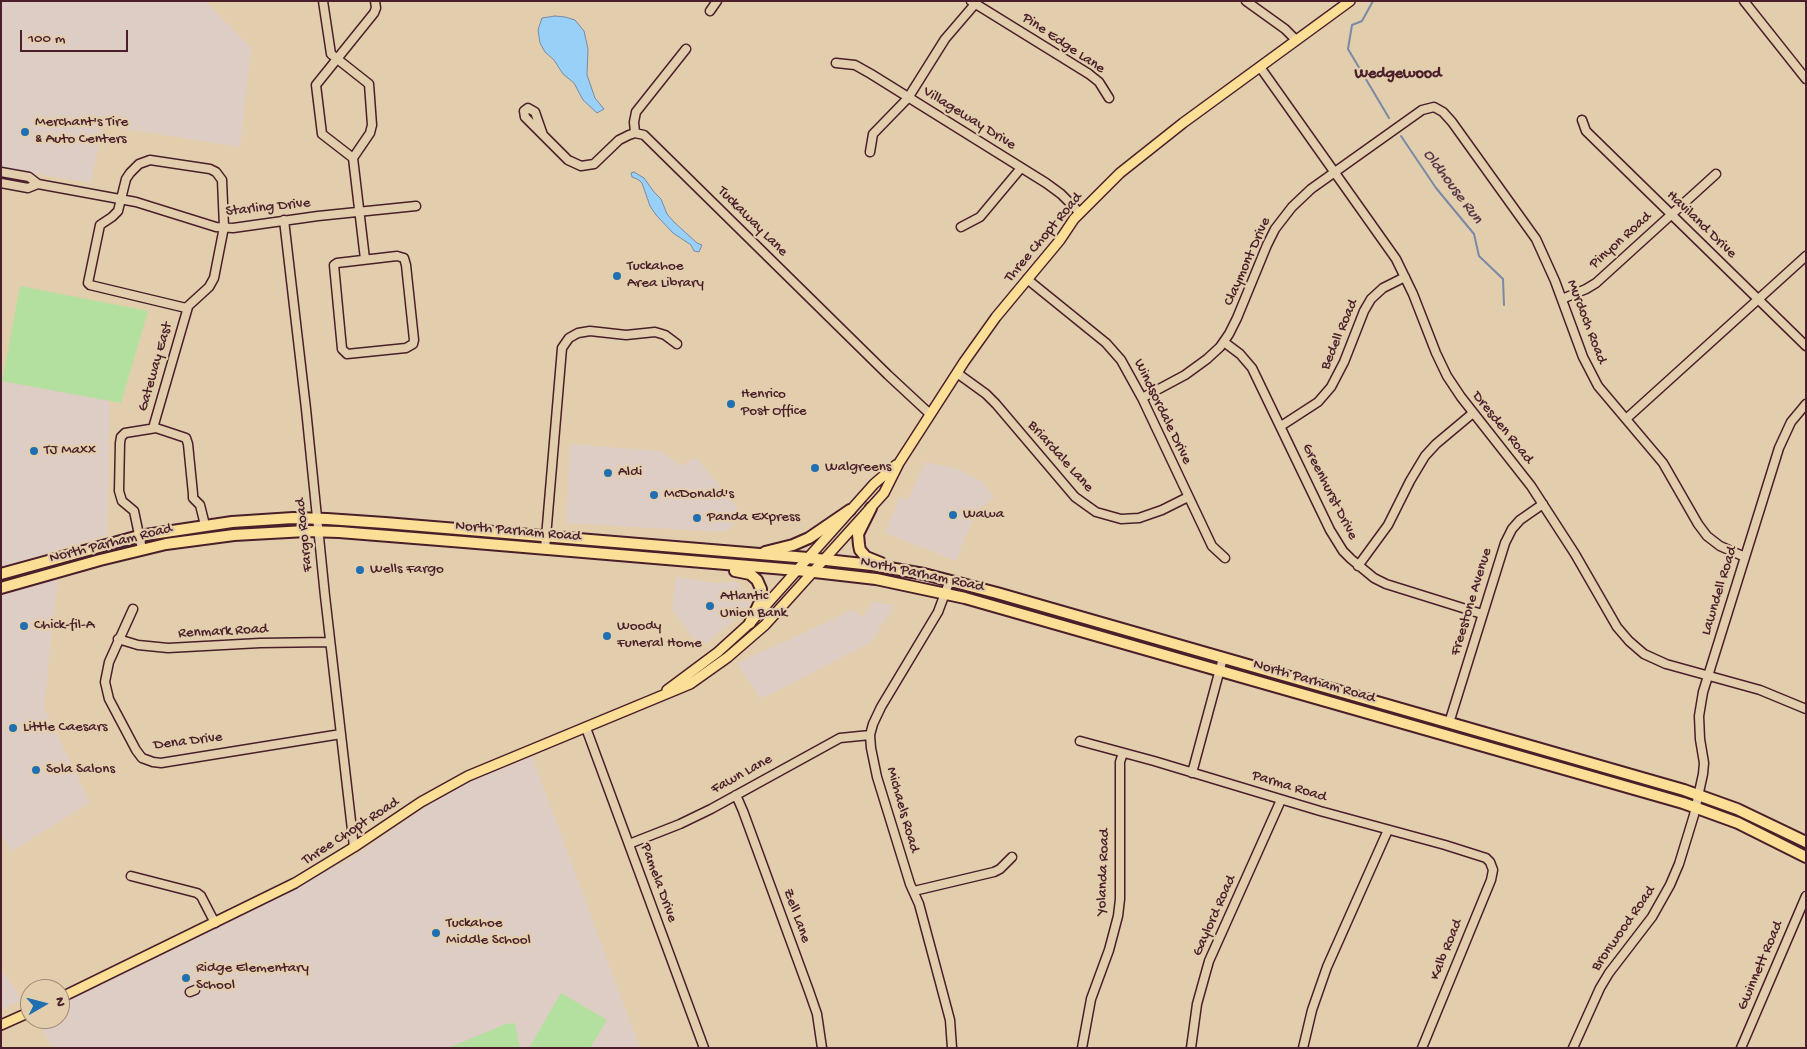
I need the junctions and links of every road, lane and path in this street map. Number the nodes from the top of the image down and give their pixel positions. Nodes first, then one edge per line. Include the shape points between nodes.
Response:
1 (323, 1) edge
2 (375, 1) edge
3 (717, 1) edge
4 (1246, 1) edge
5 (1350, 1) edge
6 (1744, 1) edge
7 (973, 2) edge
8 (710, 11) dead end
9 (1296, 40) junction
10 (686, 49) dead end
11 (337, 59) junction
12 (836, 63) dead end
13 (1260, 67) junction
14 (1806, 79) edge
15 (908, 98) junction
16 (1110, 98) dead end
17 (1434, 108) joint
18 (1582, 120) dead end
19 (635, 133) junction
20 (543, 135) dead end
21 (870, 152) dead end
22 (352, 158) junction
23 (1021, 168) junction
24 (1, 172) edge
25 (1335, 172) junction
26 (1716, 174) dead end
27 (1, 183) edge
28 (38, 184) junction
29 (122, 199) junction
30 (416, 206) dead end
31 (359, 211) junction
32 (1080, 213) junction
33 (1671, 214) junction
34 (284, 220) junction
35 (224, 227) junction
36 (961, 227) dead end
37 (1806, 256) edge
38 (365, 259) junction
39 (1405, 277) junction
40 (1028, 279) junction
41 (1562, 299) junction
42 (1758, 299) junction
43 (188, 307) junction
44 (1224, 342) junction
45 (677, 344) dead end
46 (1806, 346) edge
47 (957, 373) junction
48 (1142, 398) junction
49 (1806, 404) edge
50 (1473, 413) junction
51 (930, 414) junction
52 (1626, 419) junction
53 (1281, 426) junction
54 (152, 428) junction
55 (899, 463) junction
56 (1188, 497) junction
57 (1543, 504) junction
58 (871, 508) junction
59 (850, 510) junction
60 (318, 518) junction
61 (205, 525) junction
62 (319, 531) junction
63 (139, 536) junction
64 (546, 536) junction
65 (142, 549) junction
66 (545, 549) junction
67 (756, 554) junction
68 (1745, 557) junction
69 (808, 558) junction
70 (1225, 558) dead end
71 (825, 560) junction
72 (691, 561) junction
73 (1358, 566) junction
74 (893, 569) junction
75 (798, 570) junction
76 (814, 572) junction
77 (1, 574) edge
78 (950, 580) junction
79 (1, 588) edge
80 (946, 593) junction
81 (133, 609) dead end
82 (1482, 614) junction
83 (750, 623) junction
84 (118, 639) junction
85 (330, 642) junction
86 (1223, 658) junction
87 (1220, 671) junction
88 (1708, 676) junction
89 (659, 696) junction
90 (1806, 709) edge
91 (1449, 722) junction
92 (586, 728) junction
93 (341, 734) junction
94 (870, 735) junction
95 (1446, 735) junction
96 (1080, 741) dead end
97 (1123, 754) junction
98 (1192, 773) junction
99 (736, 795) junction
100 (1699, 795) junction
101 (1281, 800) junction
102 (1696, 807) junction
103 (1388, 830) junction
104 (1806, 842) edge
105 (629, 844) junction
106 (354, 848) junction
107 (1012, 857) dead end
108 (1806, 857) edge
109 (1490, 862) joint
110 (131, 876) dead end
111 (914, 891) junction
112 (1806, 896) edge
113 (215, 923) junction
114 (70, 993) edge
115 (20, 1016) edge
116 (1, 1025) edge
117 (704, 1048) edge
118 (822, 1048) edge
119 (952, 1048) edge
120 (1082, 1048) edge
121 (1191, 1048) edge
122 (1303, 1048) edge
123 (1422, 1048) edge
124 (1573, 1048) edge
125 (1741, 1048) edge

1 - 11 street via 329,51
2 - 11 street via 374,14
3 - 8 street
4 - 9 street
5 - 9 main road, Three Chopt Road
6 - 14 street
7 - 15 street
7 - 16 street, Pine Edge Lane via 1089,74
9 - 13 main road, Three Chopt Road
10 - 19 street via 636,112
11 - 22 street via 369,84 372,125
11 - 22 street via 316,85 322,132
12 - 15 street, Villageway Drive via 855,65
13 - 25 street, Dresden Road
13 - 32 main road, Three Chopt Road via 1120,173
15 - 21 street via 873,134
15 - 23 street, Villageway Drive
17 - 25 street, Claymont Drive via 1422,110
17 - 41 street, Murdoch Road via 1452,122 1528,227 1544,254
18 - 33 street, Haviland Drive via 1586,131
19 - 20 street via 619,140 594,164 581,166 568,160
19 - 51 street, Tuckaway Lane via 648,138
22 - 31 street
23 - 32 street, Villageway Drive via 1061,194
23 - 36 street via 980,217
24 - 28 street, Starling Drive via 29,176
25 - 39 street, Dresden Road
25 - 44 street, Claymont Drive via 1306,193 1276,229
26 - 33 street, Pinyon Road
27 - 28 street, Starling Drive via 28,188
28 - 29 street, Starling Drive
29 - 35 street, Starling Drive via 206,225
29 - 35 street, Gateway East via 126,179 145,162 155,160 210,168 220,176 223,186
29 - 43 street, Gateway East via 115,214 100,225 88,283
30 - 31 street, Starling Drive
31 - 34 street, Starling Drive
31 - 38 street
32 - 40 main road, Three Chopt Road
33 - 41 street, Pinyon Road via 1592,286
33 - 42 street, Haviland Drive
34 - 35 street, Starling Drive
34 - 60 street, Fargo Road
35 - 43 street, Gateway East via 214,278
37 - 42 street
38 - 38 street via 404,258 414,340 410,347 352,354 342,349 333,267 337,263
39 - 50 street, Dresden Road via 1447,376
39 - 53 street, Bedell Road via 1370,299 1332,387 1318,402
40 - 47 main road, Three Chopt Road via 996,317
40 - 48 street, Windsordale Drive via 1113,351
41 - 52 street, Murdoch Road via 1590,373
42 - 46 street, Haviland Drive
42 - 52 street
43 - 54 street, Gateway East
44 - 48 street, Claymont Drive via 1200,364
44 - 53 street, Greenhurst Drive via 1252,368
45 - 64 street via 655,332 626,335 590,331 569,338 562,348
47 - 51 main road, Three Chopt Road
47 - 56 street, Briardale Lane via 996,404 1088,508 1121,519 1139,518
48 - 56 street, Windsordale Drive
49 - 68 street, Lawndell Road via 1791,422 1779,448
50 - 57 street, Dresden Road
50 - 73 street via 1425,456 1388,525
51 - 55 main road, Three Chopt Road
52 - 68 street, Murdoch Road via 1663,463 1707,536
53 - 73 street, Greenhurst Drive via 1330,530
54 - 61 street, Gateway East via 186,438 192,494 200,505
54 - 63 street via 125,433 120,442 120,498 134,511
55 - 58 main road, Three Chopt Road via 884,493
55 - 59 main road, Three Chopt Road
56 - 70 street, Windsordale Drive via 1212,546
57 - 82 street, Freestone Avenue via 1524,516 1509,534
57 - 88 street, Dresden Road via 1617,627 1629,641 1654,659
58 - 71 main road, Three Chopt Road
58 - 74 highway via 858,534 860,550 866,557
59 - 67 highway via 809,538
59 - 69 main road, Three Chopt Road
60 - 61 highway, North Parham Road
60 - 62 street, Fargo Road
60 - 64 highway, North Parham Road
61 - 63 highway, North Parham Road
62 - 65 highway, North Parham Road via 234,535
62 - 66 highway, North Parham Road
62 - 85 street, Fargo Road
63 - 65 street
63 - 77 highway, North Parham Road
64 - 66 street
64 - 67 highway, North Parham Road
65 - 79 highway, North Parham Road
66 - 72 highway, North Parham Road
67 - 69 highway, North Parham Road
68 - 88 street, Lawndell Road
69 - 71 highway, North Parham Road
69 - 75 main road, Three Chopt Road
71 - 74 highway, North Parham Road
71 - 76 main road, Three Chopt Road
72 - 75 highway, North Parham Road
72 - 83 highway via 713,569 747,572 754,577 761,595
73 - 82 street, Greenhurst Drive via 1386,584
74 - 78 highway, North Parham Road
75 - 76 highway, North Parham Road
75 - 83 main road, Three Chopt Road
76 - 80 highway, North Parham Road via 876,579
76 - 89 main road, Three Chopt Road via 746,642 690,684
78 - 80 street, Michaels Road
78 - 86 highway, North Parham Road
80 - 87 highway, North Parham Road
80 - 94 street, Michaels Road via 881,707
81 - 84 street, Dena Drive
82 - 91 street, Freestone Avenue
83 - 89 main road, Three Chopt Road via 718,652
84 - 85 street, Renmark Road via 168,648
84 - 93 street, Dena Drive via 105,674 106,689 136,750 147,760 160,762
85 - 93 street, Fargo Road
86 - 87 street
86 - 91 highway, North Parham Road
87 - 95 highway, North Parham Road
87 - 98 street
88 - 90 street, Dresden Road via 1760,690
88 - 100 street, Lawndell Road via 1699,716 1704,763
89 - 92 main road, Three Chopt Road
91 - 95 highway
91 - 100 highway, North Parham Road
92 - 105 street, Pamela Drive
92 - 106 main road, Three Chopt Road via 468,776 421,802
93 - 106 street, Fargo Road
94 - 99 street, Fawn Lane via 840,738
94 - 111 street, Michaels Road via 877,776
95 - 102 highway, North Parham Road
96 - 97 street, Parma Road
97 - 98 street, Parma Road
97 - 120 street, Yolanda Road via 1120,762 1118,916 1092,999
98 - 101 street, Parma Road
99 - 105 street, Fawn Lane via 680,824
99 - 118 street, Zell Lane via 817,1014
100 - 102 street, Bronwood Road
100 - 104 highway, North Parham Road
101 - 103 street, Parma Road
101 - 121 street, Gaylord Road via 1210,961 1197,1004
102 - 108 highway, North Parham Road via 1744,826
102 - 124 street, Bronwood Road via 1670,885 1652,916 1600,988
103 - 109 street, Parma Road via 1478,854
103 - 122 street via 1324,975
105 - 117 street, Pamela Drive
106 - 113 main road, Three Chopt Road via 295,883
107 - 111 street via 994,872
109 - 123 street, Kalb Road via 1493,870 1491,880
110 - 113 street via 197,893
111 - 119 street, Michaels Road via 950,1020
112 - 125 street, Gwinnett Road
113 - 114 main road, Three Chopt Road
115 - 116 main road

